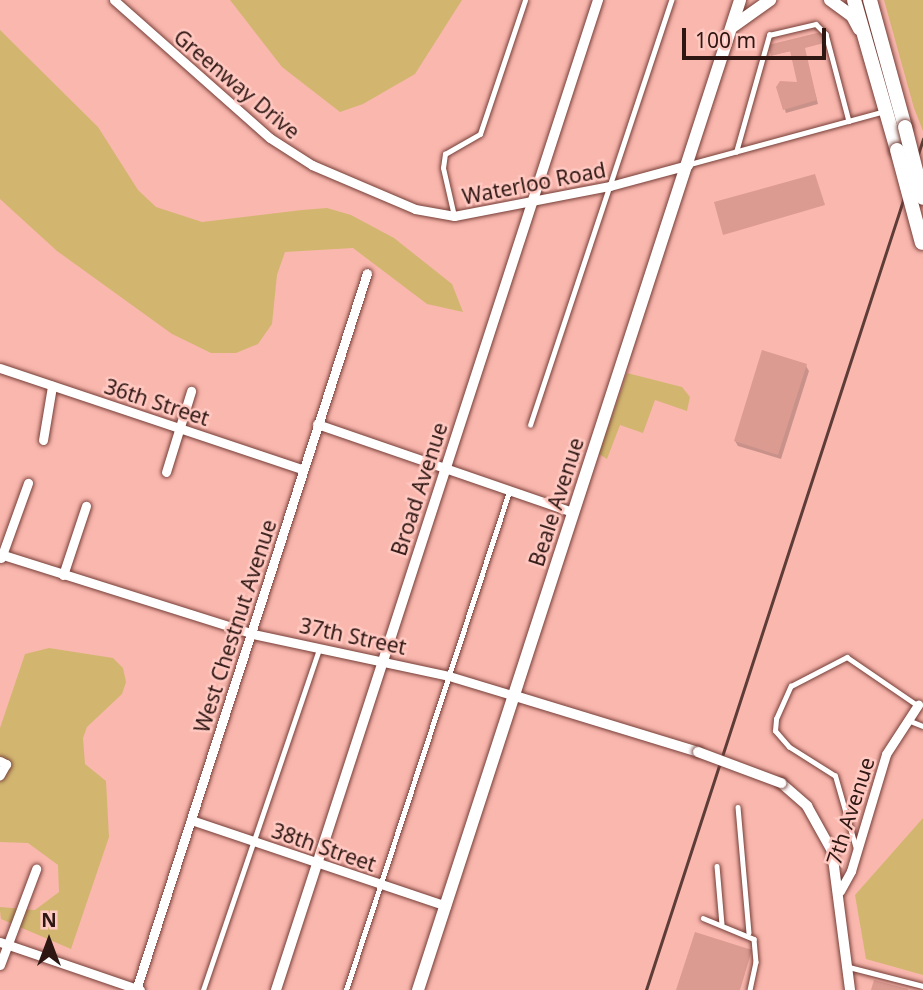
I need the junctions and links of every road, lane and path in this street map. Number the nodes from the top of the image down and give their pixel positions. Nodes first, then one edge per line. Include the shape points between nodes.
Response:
1 (114, 0) edge
2 (525, 0) edge
3 (598, 0) edge
4 (671, 0) edge
5 (740, 0) edge
6 (747, 0) edge
7 (770, 0) edge
8 (830, 0) edge
9 (854, 0) edge
10 (870, 0) edge
11 (732, 27) junction
12 (868, 45) junction
13 (886, 111) junction
14 (849, 121) junction
15 (736, 152) junction
16 (690, 164) junction
17 (610, 186) junction
18 (385, 197) joint
19 (923, 198) edge
20 (533, 202) junction
21 (454, 216) junction
22 (922, 245) edge
23 (367, 273) dead end
24 (0, 368) edge
25 (52, 386) junction
26 (191, 391) dead end
27 (317, 424) junction
28 (530, 425) dead end
29 (179, 428) junction
30 (43, 440) dead end
31 (302, 468) junction
32 (446, 469) junction
33 (166, 472) dead end
34 (28, 483) dead end
35 (510, 491) junction
36 (86, 506) dead end
37 (573, 512) junction
38 (1, 556) edge
39 (63, 575) junction
40 (253, 634) junction
41 (319, 649) junction
42 (383, 662) junction
43 (449, 676) junction
44 (515, 696) junction
45 (918, 705) joint
46 (907, 719) junction
47 (923, 726) edge
48 (0, 761) edge
49 (0, 775) edge
50 (738, 807) dead end
51 (191, 820) junction
52 (252, 841) junction
53 (857, 852) junction
54 (318, 863) junction
55 (717, 866) dead end
56 (36, 869) dead end
57 (382, 885) junction
58 (840, 891) junction
59 (446, 906) junction
60 (703, 918) dead end
61 (722, 924) junction
62 (749, 933) junction
63 (3, 944) edge
64 (0, 965) edge
65 (848, 966) junction
66 (923, 986) edge
67 (138, 990) edge
68 (203, 990) edge
69 (276, 990) edge
70 (346, 990) edge
71 (418, 990) edge
72 (750, 990) edge
73 (850, 990) edge

1 - 18 street, Greenway Drive via 270,138 312,165
2 - 21 lane via 480,134 445,154 443,168
3 - 20 street, Broad Avenue
4 - 17 lane
5 - 11 main road, Beale Avenue
6 - 11 main road, Beale Avenue
7 - 11 main road
8 - 12 main road via 852,16
9 - 12 main road
10 - 19 main road, bridge
11 - 16 main road, Beale Avenue
12 - 13 main road
13 - 14 lane
13 - 22 main road, bridge
14 - 15 lane
14 - 15 lane via 826,34 816,24 769,35
15 - 16 lane
16 - 17 street, Waterloo Road
16 - 37 main road, Beale Avenue
17 - 20 street, Waterloo Road
17 - 28 lane
18 - 21 street, Waterloo Road via 415,209
20 - 21 street, Waterloo Road
20 - 32 street, Broad Avenue
23 - 27 street, West Chestnut Avenue
24 - 25 street, 36th Street
25 - 29 street, 36th Street
25 - 30 street
26 - 29 street
27 - 31 street, West Chestnut Avenue
27 - 32 street
29 - 31 street, 36th Street
29 - 33 street
31 - 40 street, West Chestnut Avenue
32 - 35 street
32 - 42 street, Broad Avenue
34 - 38 street
35 - 37 street
35 - 43 lane
36 - 39 street
37 - 44 main road, Beale Avenue
38 - 39 street, 37th Street
39 - 40 street, 37th Street
40 - 41 street, 37th Street
40 - 51 street, West Chestnut Avenue
41 - 42 street, 37th Street
41 - 52 lane
42 - 43 street, 37th Street
42 - 54 street, Broad Avenue
43 - 44 street, 37th Street
43 - 57 lane
44 - 58 street, 37th Street, bridge via 698,752 781,783 817,818 832,851
44 - 59 main road, Beale Avenue
45 - 46 street, 7th Avenue
45 - 53 lane via 847,657 791,686 776,719 775,731 789,747 835,776
46 - 47 lane
46 - 53 street, 7th Avenue via 877,777
48 - 49 street via 6,764
50 - 62 lane
51 - 52 street, 38th Street
51 - 67 street, West Chestnut Avenue
52 - 54 street, 38th Street
52 - 68 lane
53 - 58 street, 7th Avenue
54 - 57 street, 38th Street
54 - 69 street, Broad Avenue
55 - 61 lane
56 - 63 street
57 - 59 street, 38th Street
57 - 70 lane
58 - 65 street
59 - 71 main road, Beale Avenue
60 - 61 lane
61 - 62 lane
62 - 72 lane via 757,950
63 - 64 street
63 - 67 street
65 - 66 lane
65 - 73 street

